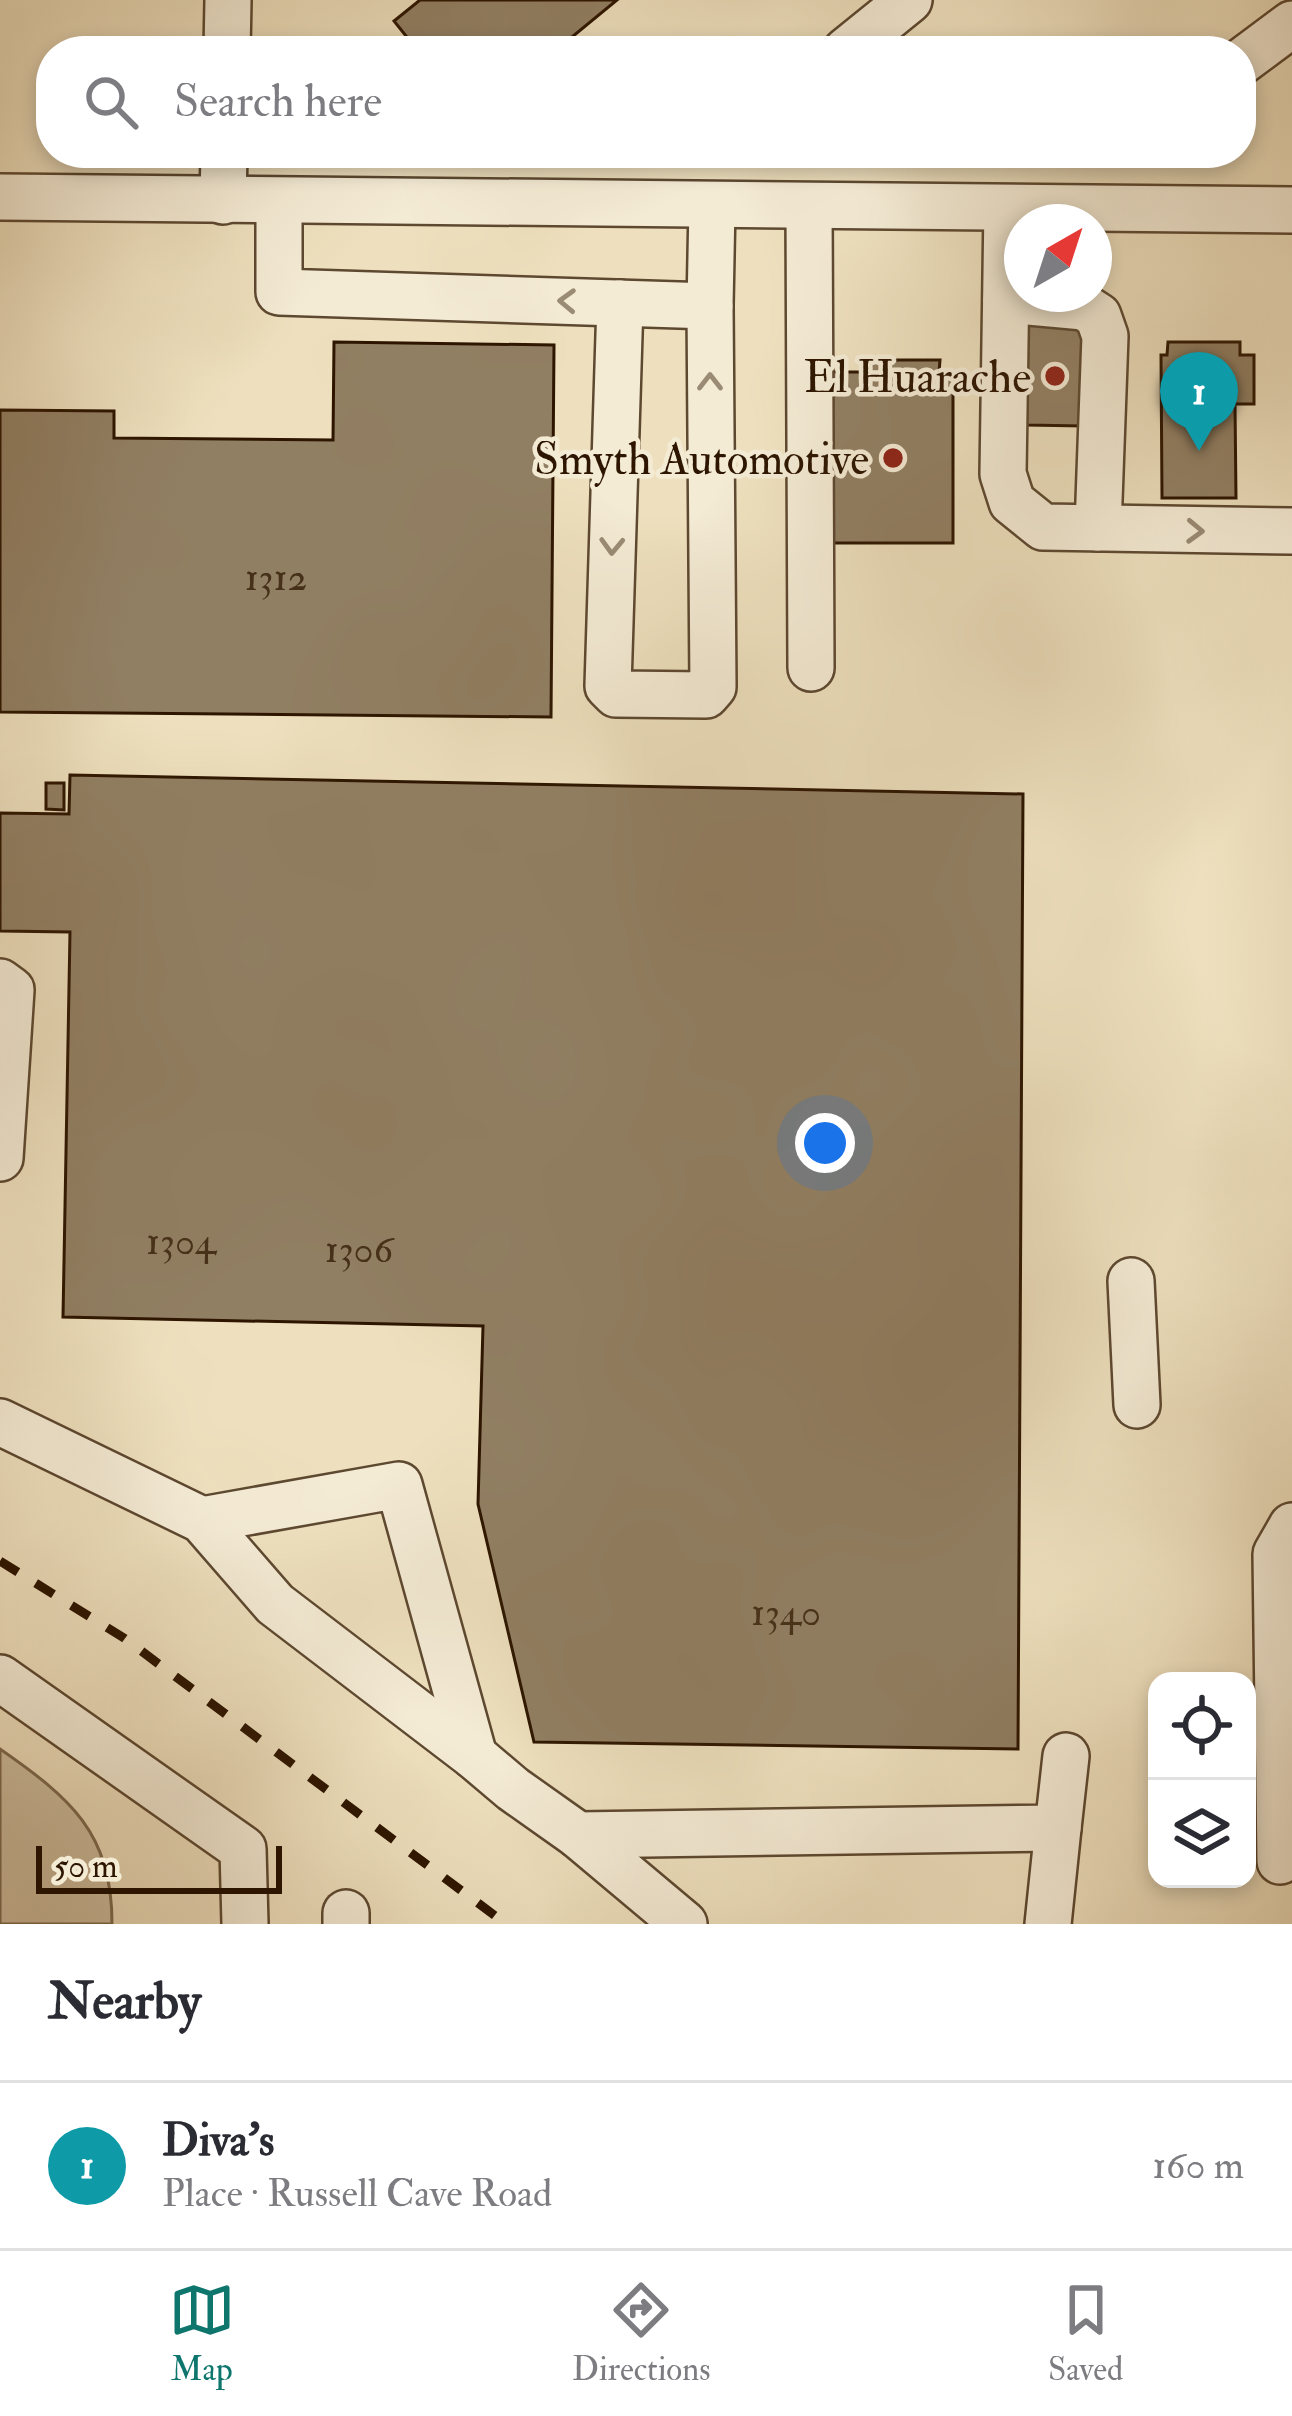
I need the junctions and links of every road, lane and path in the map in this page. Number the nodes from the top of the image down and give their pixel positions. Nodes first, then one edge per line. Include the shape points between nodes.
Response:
1 (228, 0) edge
2 (909, 0) edge
3 (1277, 0) edge
4 (1292, 20) edge
5 (227, 36) edge
6 (865, 36) edge
7 (1256, 50) edge
8 (224, 168) edge
9 (0, 197) edge
10 (223, 201) junction
11 (279, 202) junction
12 (712, 206) junction
13 (808, 206) junction
14 (1004, 208) edge
15 (1112, 209) edge
16 (1292, 210) edge
17 (620, 303) junction
18 (710, 306) junction
19 (1006, 312) edge
20 (1092, 312) edge
21 (1098, 528) junction
22 (1292, 532) edge
23 (811, 668) dead end
24 (0, 982) edge
25 (0, 1158) edge
26 (1131, 1281) dead end
27 (1137, 1405) dead end
28 (0, 1422) edge
29 (202, 1520) junction
30 (1292, 1526) edge
31 (0, 1678) edge
32 (474, 1756) junction
33 (1066, 1756) dead end
34 (1058, 1828) junction
35 (578, 1835) junction
36 (1280, 1861) dead end
37 (245, 1924) edge
38 (684, 1924) edge
39 (1048, 1924) edge

1 - 5 street
2 - 6 street
3 - 4 street
4 - 7 street
8 - 10 street
9 - 10 street
10 - 11 street
11 - 12 street
17 -> 11 street via 279,292
12 - 13 street
12 - 18 street
13 - 14 street
13 - 23 street
15 - 16 street
17 - 18 street
17 -> 18 street via 608,686 616,694 706,695 713,687
19 - 21 street via 1003,474 1012,502 1043,526
20 - 21 street via 1105,336
21 -> 22 street
24 - 25 street via 11,990
26 - 27 street
28 - 29 street
29 - 32 street via 274,1604
29 - 32 street via 399,1485
30 - 36 street via 1276,1553
31 - 37 street via 243,1849
32 - 35 street
33 - 34 street
34 - 35 street
34 - 39 street
35 - 38 street

